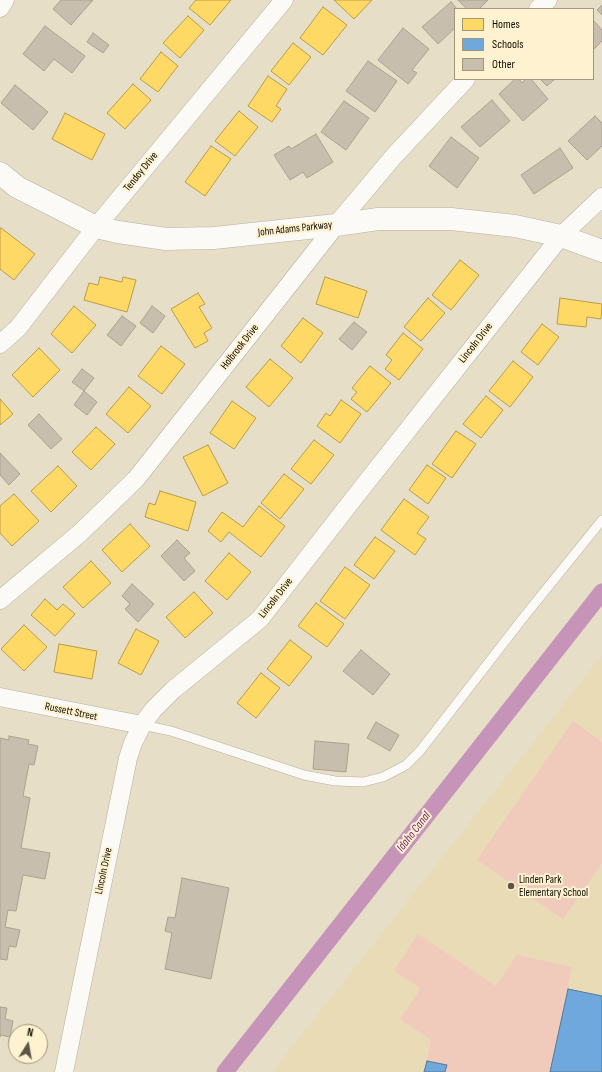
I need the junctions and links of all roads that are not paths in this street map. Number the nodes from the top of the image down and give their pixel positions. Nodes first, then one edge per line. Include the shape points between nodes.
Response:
1 (5, 0) edge
2 (284, 0) edge
3 (548, 0) edge
4 (0, 8) edge
5 (539, 8) edge
6 (465, 80) edge
7 (0, 173) edge
8 (602, 197) edge
9 (336, 225) junction
10 (96, 227) junction
11 (561, 236) junction
12 (602, 251) edge
13 (0, 344) edge
14 (602, 520) edge
15 (0, 600) edge
16 (0, 697) edge
17 (142, 725) junction
18 (64, 1072) edge

1 - 4 street
2 - 10 street, Tendoy Drive
3 - 5 street
6 - 9 street, Holbrook Drive via 394,156
7 - 10 street, John Adams Parkway via 17,187
8 - 11 street, Lincoln Drive
9 - 10 street, John Adams Parkway via 214,238 166,239
9 - 11 street, John Adams Parkway via 378,219 451,219 515,226
9 - 15 street, Holbrook Drive via 136,479 80,533
10 - 13 street, Tendoy Drive via 18,328
11 - 12 street, John Adams Parkway
11 - 17 street, Lincoln Drive via 260,619 173,690
14 - 17 lane via 420,751 406,765 383,777 363,782 335,781 304,775 171,731
16 - 17 street, Russett Street
17 - 18 street, Lincoln Drive via 133,743 127,766

